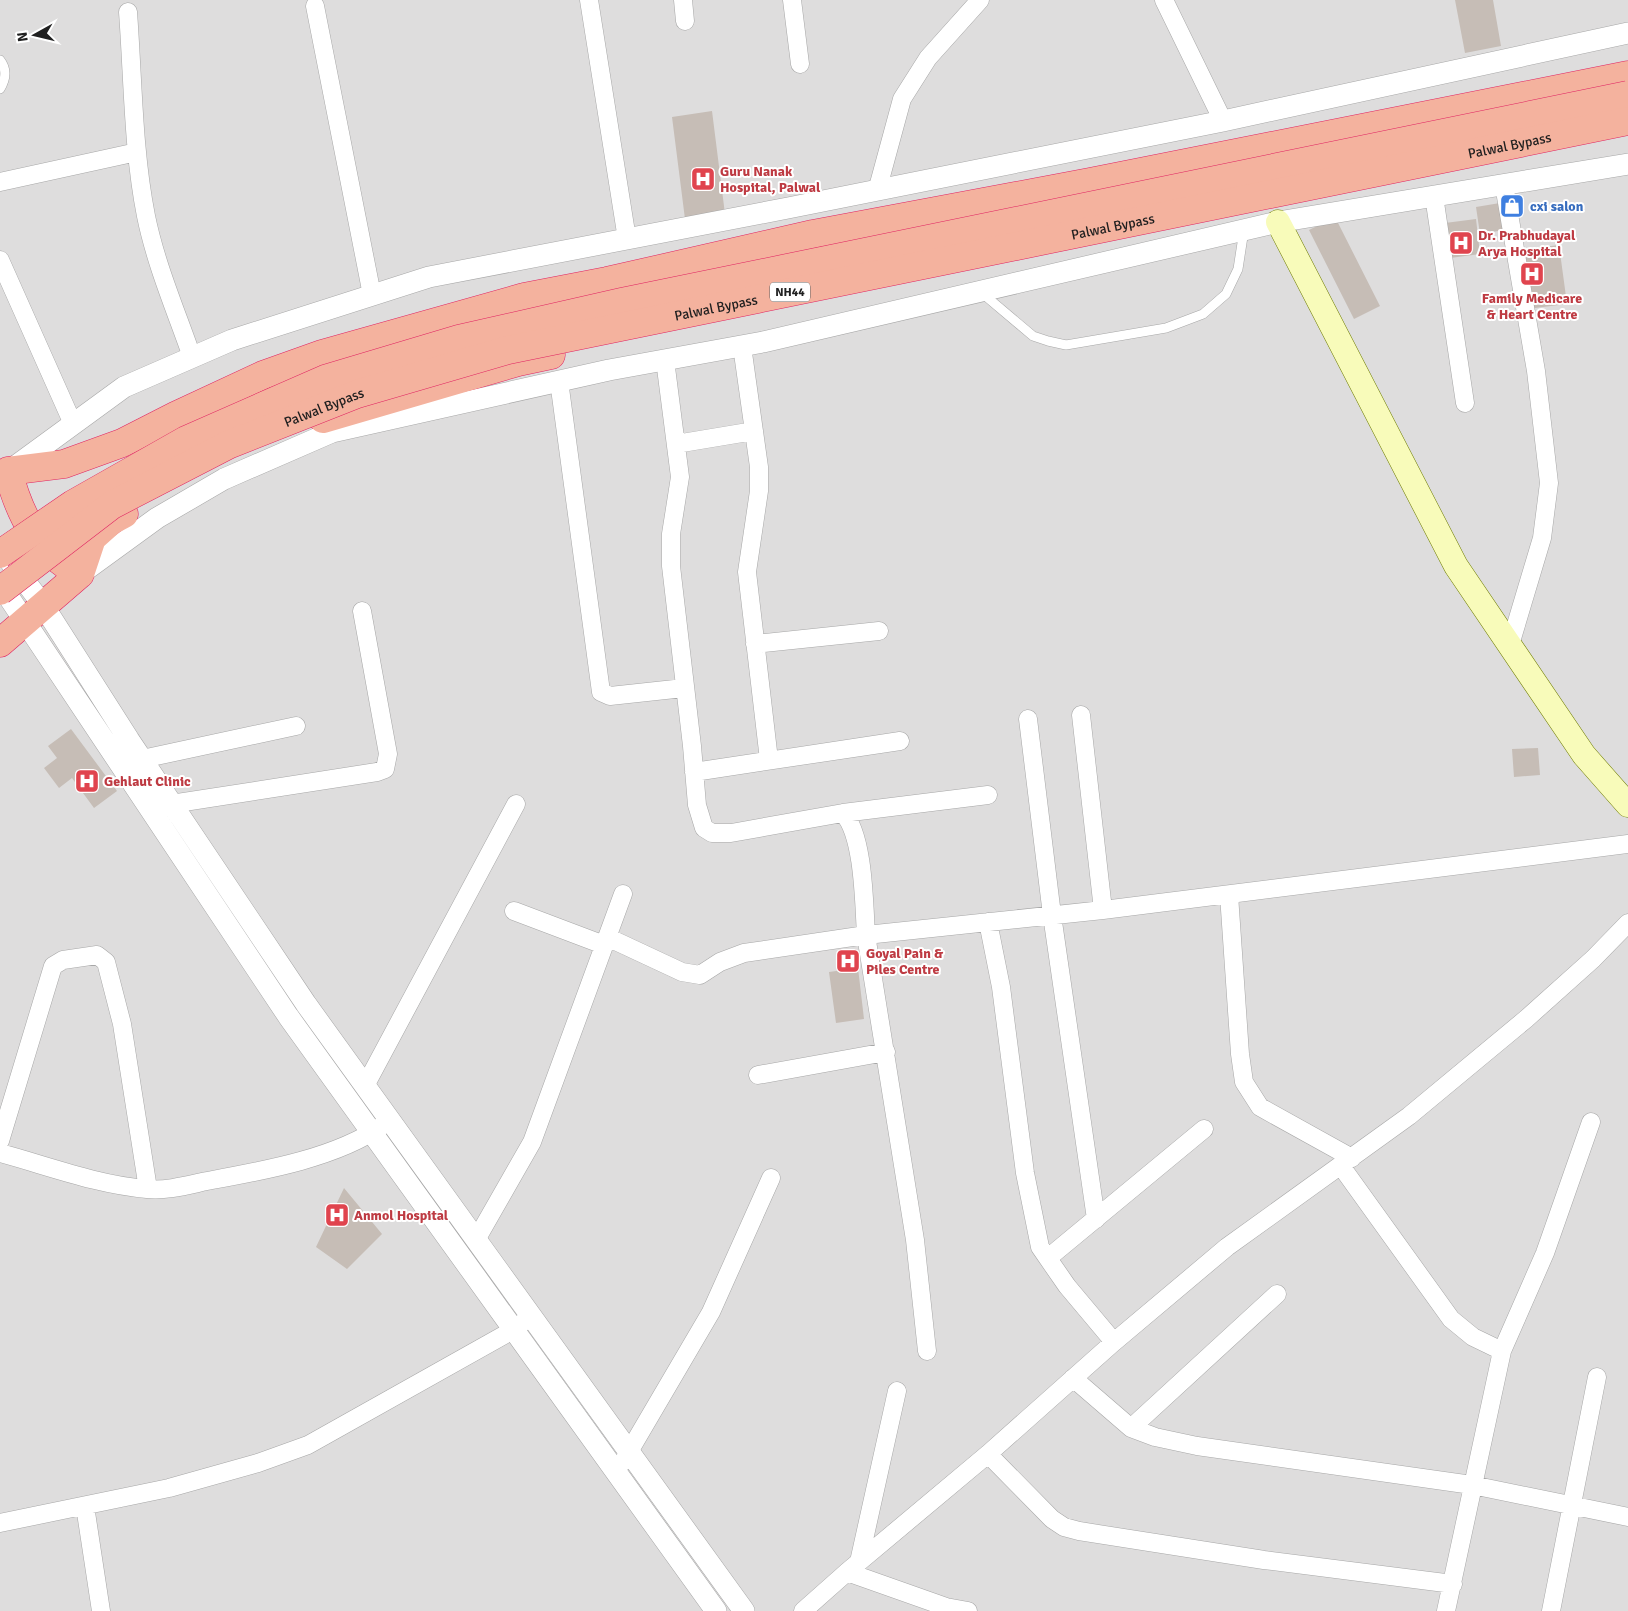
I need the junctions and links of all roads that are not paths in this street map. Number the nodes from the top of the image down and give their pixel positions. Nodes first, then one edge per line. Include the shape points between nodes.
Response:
1 (589, 0) edge
2 (683, 0) edge
3 (792, 0) edge
4 (980, 0) edge
5 (1164, 0) edge
6 (316, 6) dead end
7 (128, 12) dead end
8 (686, 21) dead end
9 (1628, 34) edge
10 (0, 60) edge
11 (800, 64) dead end
12 (1628, 74) edge
13 (0, 89) edge
14 (1628, 95) edge
15 (1223, 121) junction
16 (1628, 121) edge
17 (1628, 135) edge
18 (137, 152) junction
19 (1240, 152) junction
20 (1628, 164) edge
21 (0, 182) edge
22 (1504, 185) junction
23 (877, 191) junction
24 (1434, 196) junction
25 (1270, 208) junction
26 (1244, 230) junction
27 (627, 239) junction
28 (0, 260) edge
29 (980, 292) junction
30 (372, 295) junction
31 (742, 346) junction
32 (192, 357) junction
33 (665, 360) junction
34 (559, 381) junction
35 (1465, 404) dead end
36 (73, 424) junction
37 (754, 431) junction
38 (676, 444) junction
39 (4, 474) edge
40 (0, 548) edge
41 (0, 554) edge
42 (80, 574) junction
43 (6, 584) edge
44 (362, 611) dead end
45 (34, 613) junction
46 (879, 631) dead end
47 (0, 643) edge
48 (755, 644) junction
49 (1510, 646) junction
50 (684, 688) junction
51 (1081, 715) dead end
52 (1028, 719) dead end
53 (296, 726) dead end
54 (900, 741) dead end
55 (142, 759) junction
56 (769, 760) junction
57 (694, 772) junction
58 (988, 795) dead end
59 (171, 804) junction
60 (516, 804) dead end
61 (1628, 805) edge
62 (843, 813) junction
63 (1628, 844) edge
64 (623, 894) dead end
65 (1229, 895) junction
66 (1103, 910) junction
67 (514, 911) dead end
68 (1052, 915) junction
69 (988, 922) junction
70 (1628, 923) edge
71 (866, 935) junction
72 (606, 941) junction
73 (886, 1052) junction
74 (758, 1075) dead end
75 (365, 1086) junction
76 (390, 1120) junction
77 (1591, 1122) dead end
78 (1204, 1129) dead end
79 (372, 1133) junction
80 (0, 1141) edge
81 (0, 1153) edge
82 (1346, 1162) junction
83 (771, 1178) dead end
84 (148, 1189) junction
85 (1096, 1219) junction
86 (476, 1240) junction
87 (1048, 1258) junction
88 (1277, 1294) dead end
89 (531, 1316) junction
90 (513, 1330) junction
91 (1114, 1342) junction
92 (927, 1351) dead end
93 (1502, 1351) junction
94 (1597, 1377) dead end
95 (1073, 1378) junction
96 (896, 1391) dead end
97 (1131, 1428) junction
98 (630, 1452) junction
99 (988, 1454) junction
100 (616, 1470) junction
101 (1472, 1486) junction
102 (85, 1506) junction
103 (1572, 1506) junction
104 (1628, 1518) edge
105 (0, 1523) edge
106 (853, 1567) junction
107 (1453, 1584) junction
108 (102, 1611) edge
109 (716, 1611) edge
110 (744, 1611) edge
111 (803, 1611) edge
112 (968, 1611) edge
113 (1446, 1611) edge
114 (1551, 1611) edge

1 - 27 street
2 - 8 street
3 - 11 street
4 - 23 street via 928,58 902,99
5 - 15 street
6 - 30 street
7 - 18 street
9 - 15 street
10 - 13 lane via 5,71
12 - 19 highway
14 - 41 highway, Palwal Bypass / NH44, bridge via 632,300 459,339 325,379 186,440 73,504
15 - 19 street
15 - 23 street
16 - 25 highway, Palwal Bypass / NH44, bridge
17 - 25 highway
18 - 21 street
18 - 32 street via 146,217
19 - 25 street
19 - 39 highway via 814,234 505,302 322,354 271,372 122,443 64,464
20 - 22 street
22 - 24 street
22 - 49 street via 1536,371 1549,483 1542,538
23 - 27 street
24 - 25 street
24 - 35 street
25 - 26 street
25 - 42 highway via 518,362 331,416 197,473 111,521 92,538
25 - 43 highway, Palwal Bypass / NH44, bridge via 508,350 357,394 228,445 112,506
25 - 49 main road via 1456,566
26 - 29 street
26 - 29 lane via 1238,269 1226,294 1203,314 1166,328 1066,344 1048,341 1033,336
27 - 30 street via 428,277
28 - 36 street
29 - 31 street
30 - 32 street via 232,340
31 - 33 street
31 - 37 street
32 - 36 street via 124,387
33 - 34 street
33 - 38 street
34 - 42 street via 332,432 224,479 157,518
34 - 50 street via 601,692 610,696
36 - 39 street
37 - 38 street
37 - 48 street via 759,467 758,491 747,572
38 - 50 street via 680,477 671,534 671,566
39 - 42 highway via 40,544 62,564
40 - 43 street
42 - 45 highway
43 - 45 street
44 - 59 street via 388,754 384,769
45 - 47 highway
45 - 55 street
45 - 79 street via 261,977
46 - 48 street
48 - 56 street
49 - 61 main road via 1584,755
50 - 57 street
51 - 66 street
52 - 68 street
53 - 55 street
54 - 56 street
55 - 59 street
56 - 57 street
57 - 62 street via 697,805 704,828 712,834 770,828
58 - 62 street
59 - 75 street
60 - 75 street
62 - 71 street via 852,824 856,840
63 - 65 street
64 - 72 street
65 - 66 street
65 - 82 street via 1244,1082 1260,1108
66 - 68 street
67 - 72 street
68 - 69 street
68 - 85 street
69 - 71 street
69 - 87 street via 1001,987 1024,1173 1040,1248
70 - 82 street via 1526,1019 1409,1116
71 - 72 street via 744,954 720,962 700,975 682,972
71 - 73 street
72 - 86 street via 532,1142
73 - 74 street
73 - 92 street via 915,1240
75 - 76 street
76 - 79 street
76 - 86 street
77 - 93 street via 1546,1254
78 - 85 street
79 - 84 street via 281,1166 172,1188
79 - 90 street
80 - 84 street via 53,966 63,960 97,955 106,962 122,1024
81 - 84 street via 111,1183
82 - 91 street via 1227,1247
82 - 93 street via 1451,1319 1473,1337
83 - 98 street via 711,1312
85 - 87 street
86 - 89 street
87 - 91 street
88 - 97 street
89 - 90 street
89 - 98 street
90 - 100 street
90 - 102 street via 308,1445 169,1488
91 - 95 street
93 - 101 street
94 - 103 street
95 - 97 street
95 - 99 street
96 - 106 street
97 - 101 street via 1197,1446
98 - 100 street
98 - 110 street
99 - 106 street
99 - 107 street via 1052,1519 1079,1532
100 - 109 street
101 - 103 street
101 - 107 street
102 - 105 street
102 - 108 street
103 - 104 street
103 - 114 street
106 - 111 street
106 - 112 street via 946,1607
107 - 113 street

